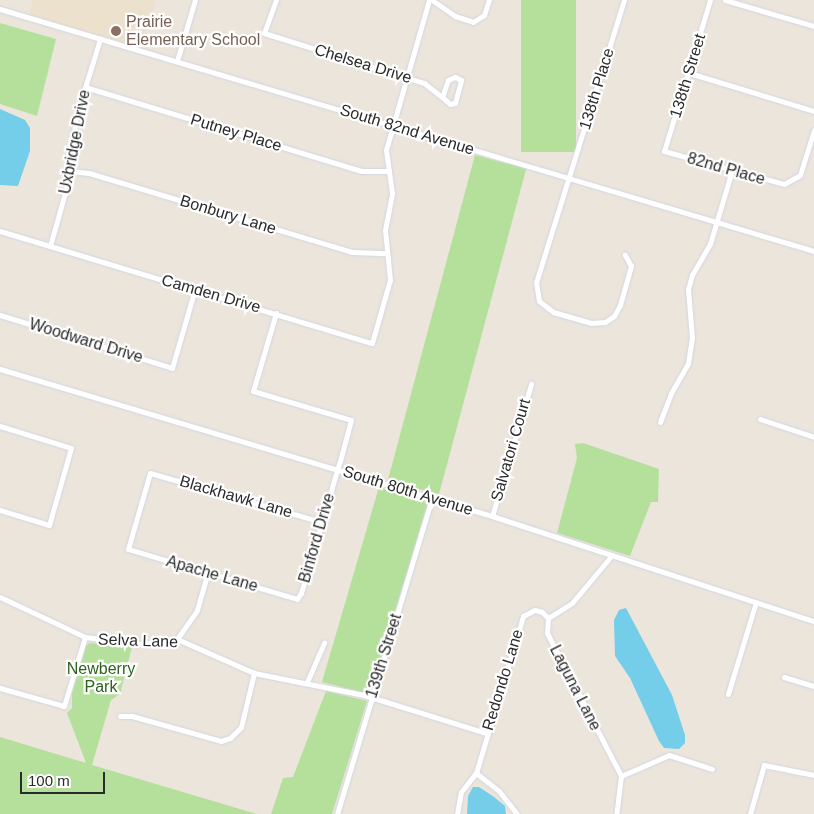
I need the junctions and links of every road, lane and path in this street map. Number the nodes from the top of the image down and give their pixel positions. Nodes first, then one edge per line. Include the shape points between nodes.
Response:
1 (195, 0) edge
2 (276, 0) edge
3 (430, 0) edge
4 (489, 0) edge
5 (624, 0) edge
6 (710, 0) edge
7 (725, 0) edge
8 (0, 9) edge
9 (814, 26) edge
10 (100, 38) junction
11 (177, 62) junction
12 (689, 73) junction
13 (406, 76) junction
14 (85, 87) junction
15 (442, 97) junction
16 (814, 110) edge
17 (391, 125) junction
18 (814, 130) edge
19 (664, 151) joint
20 (389, 170) junction
21 (732, 170) junction
22 (70, 171) junction
23 (569, 177) junction
24 (716, 222) junction
25 (0, 231) edge
26 (50, 246) junction
27 (814, 250) edge
28 (387, 253) junction
29 (625, 255) dead end
30 (196, 290) junction
31 (276, 313) junction
32 (0, 315) edge
33 (0, 369) edge
34 (531, 384) dead end
35 (760, 419) dead end
36 (660, 422) dead end
37 (0, 426) edge
38 (814, 437) edge
39 (337, 470) junction
40 (432, 498) junction
41 (0, 510) edge
42 (492, 516) junction
43 (322, 522) junction
44 (128, 549) joint
45 (612, 555) junction
46 (208, 572) junction
47 (0, 597) edge
48 (297, 599) joint
49 (756, 602) junction
50 (548, 618) junction
51 (814, 621) edge
52 (85, 638) junction
53 (177, 639) junction
54 (324, 643) dead end
55 (254, 673) junction
56 (784, 677) dead end
57 (307, 682) junction
58 (814, 686) edge
59 (0, 688) edge
60 (728, 694) dead end
61 (371, 698) junction
62 (120, 716) dead end
63 (486, 733) junction
64 (712, 770) dead end
65 (476, 773) junction
66 (814, 775) edge
67 (621, 776) junction
68 (337, 814) edge
69 (457, 814) edge
70 (518, 814) edge
71 (616, 814) edge
72 (750, 814) edge

1 - 11 street
2 - 13 street, Chelsea Drive via 264,33
3 - 4 street via 455,16 473,22 484,15
3 - 13 street
5 - 23 street, 138th Place
6 - 12 street, 138th Street
7 - 9 street
8 - 10 street, South 82nd Avenue
10 - 11 street, South 82nd Avenue
10 - 14 street, Uxbridge Drive
11 - 17 street, South 82nd Avenue
12 - 16 street
12 - 19 street, 138th Street
13 - 15 street, Chelsea Drive via 424,83
13 - 17 street
14 - 20 street, Putney Place via 362,171
14 - 22 street, Uxbridge Drive via 76,117
15 - 15 street, Chelsea Drive via 448,80 456,77 461,80 455,103 450,104
17 - 20 street via 386,150
17 - 23 street, South 82nd Avenue
18 - 21 street, 82nd Place via 803,168 797,179 788,184
19 - 21 street, 82nd Place
20 - 28 street via 392,193 385,230
21 - 24 street
22 - 26 street, Uxbridge Drive
22 - 28 street, Bonbury Lane via 88,173 352,252
23 - 24 street, South 82nd Avenue
23 - 29 street, 138th Place via 536,282 541,304 553,312 591,323 605,322 614,316 620,305 631,266
24 - 27 street, South 82nd Avenue
24 - 36 street via 710,244 692,275 688,289 692,338 688,363 670,394
25 - 26 street, Camden Drive
26 - 30 street, Camden Drive
28 - 31 street, Camden Drive via 389,288 372,343
30 - 31 street, Camden Drive
30 - 32 street, Woodward Drive via 172,368
31 - 39 street, Binford Drive via 253,391 351,420
33 - 39 street, South 80th Avenue
34 - 42 street, Salvatori Court
35 - 38 street
37 - 41 street via 71,448 49,525
39 - 40 street, South 80th Avenue
39 - 43 street, Binford Drive
40 - 42 street, South 80th Avenue
40 - 61 street, 139th Street
42 - 45 street, South 80th Avenue
43 - 44 street, Blackhawk Lane via 150,473
43 - 48 street, Binford Drive
44 - 46 street, Apache Lane
45 - 49 street, South 80th Avenue
45 - 50 street via 572,603
46 - 48 street, Apache Lane
46 - 53 street via 197,610
47 - 52 street, Selva Lane
49 - 51 street, South 80th Avenue
49 - 60 street
50 - 63 street, Redondo Lane via 535,610 523,616
50 - 67 street, Laguna Lane via 547,633
52 - 53 street, Selva Lane via 142,644
52 - 59 street via 64,706
53 - 55 street, Selva Lane
54 - 57 street
55 - 57 street, Selva Lane
55 - 62 street via 241,727 230,738 221,741 132,716
56 - 58 street
57 - 61 street, Selva Lane
61 - 63 street, Selva Lane
61 - 68 street, 139th Street
63 - 65 street, Redondo Lane
64 - 67 street via 669,755
65 - 69 street, Redondo Lane via 461,792
65 - 70 street
66 - 72 street via 764,765
67 - 71 street

